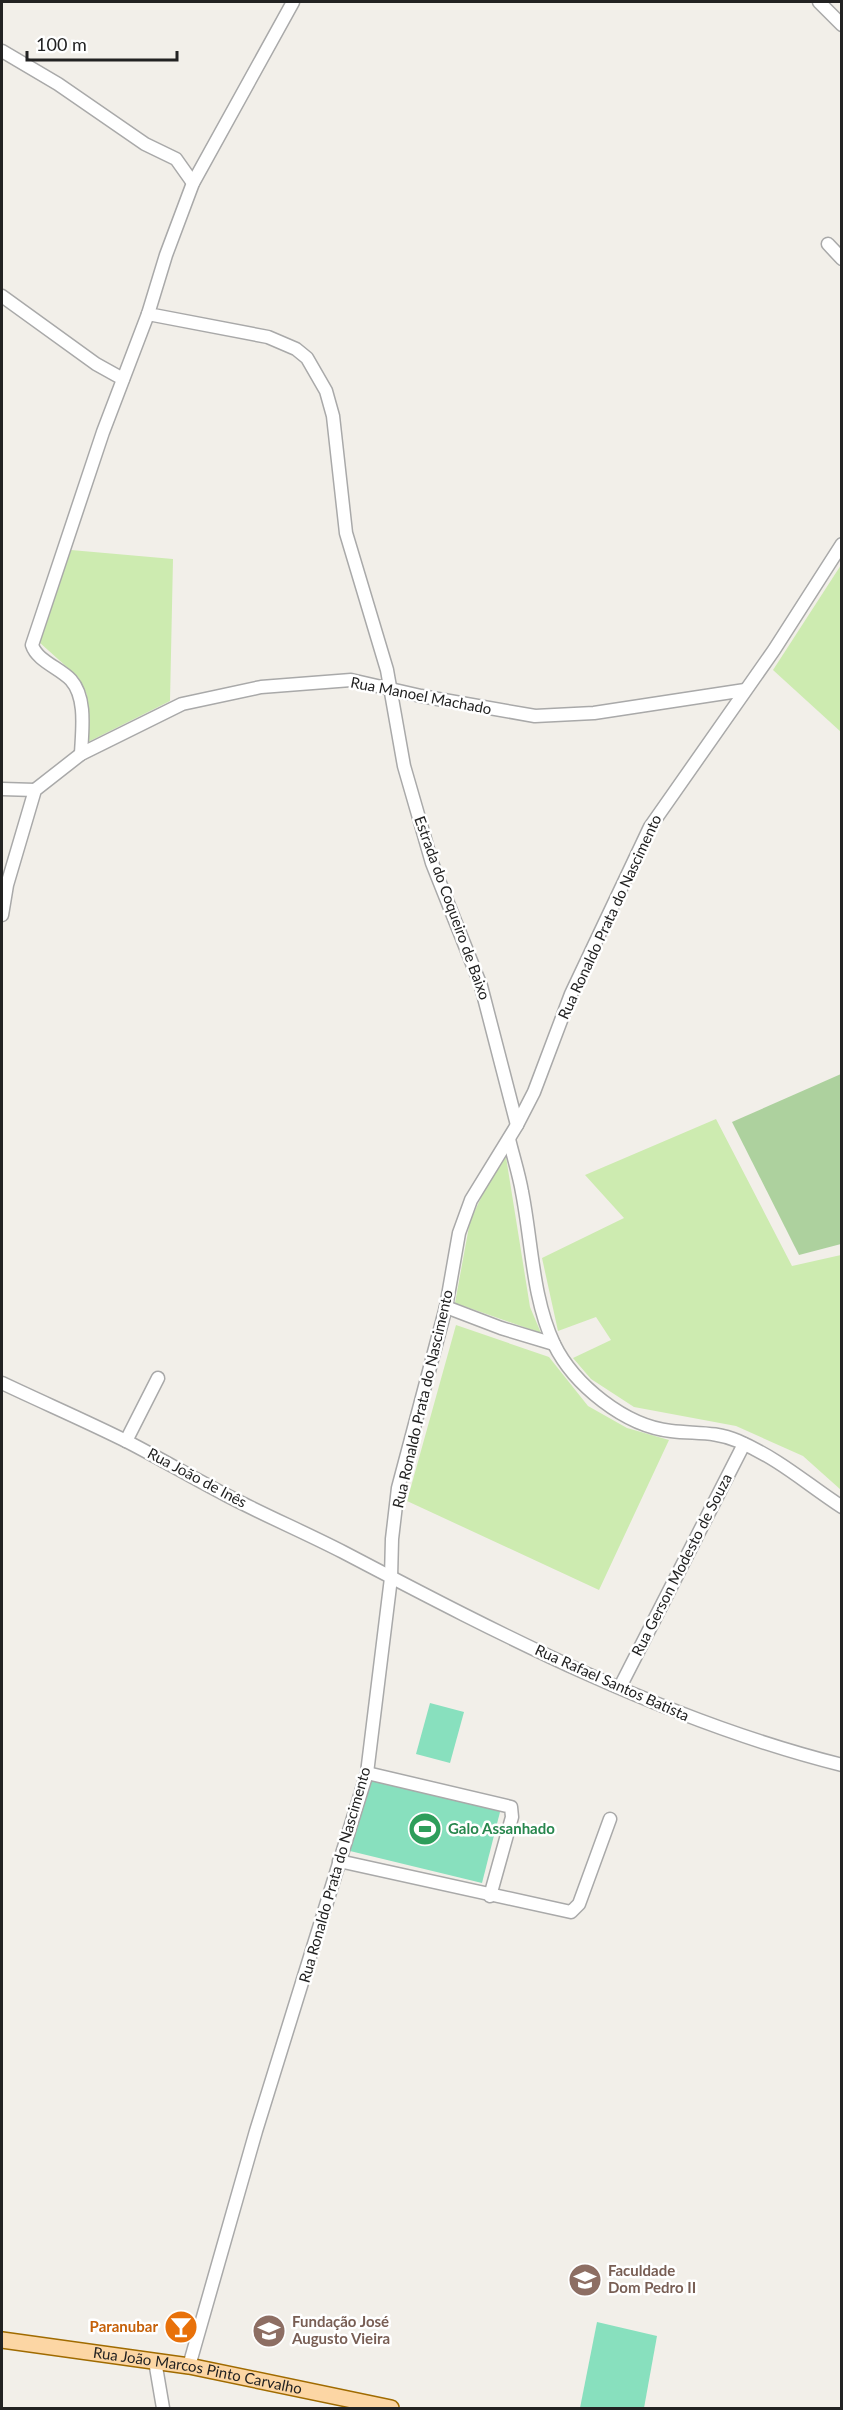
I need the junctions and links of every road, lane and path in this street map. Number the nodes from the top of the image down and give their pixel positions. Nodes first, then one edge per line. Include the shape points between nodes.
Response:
1 (293, 2) edge
2 (819, 2) edge
3 (842, 25) edge
4 (2, 51) edge
5 (193, 183) junction
6 (828, 244) dead end
7 (842, 259) edge
8 (2, 296) edge
9 (148, 314) junction
10 (123, 379) junction
11 (842, 544) edge
12 (390, 690) junction
13 (745, 690) junction
14 (81, 754) junction
15 (2, 789) edge
16 (34, 790) junction
17 (2, 915) edge
18 (517, 1125) junction
19 (509, 1139) junction
20 (446, 1307) junction
21 (554, 1344) junction
22 (158, 1378) dead end
23 (2, 1383) edge
24 (126, 1441) junction
25 (744, 1444) junction
26 (842, 1507) edge
27 (391, 1578) junction
28 (620, 1687) junction
29 (842, 1765) edge
30 (367, 1773) junction
31 (610, 1819) dead end
32 (339, 1861) junction
33 (490, 1896) junction
34 (2, 2340) edge
35 (155, 2361) junction
36 (189, 2366) junction
37 (163, 2409) edge
38 (391, 2409) edge

1 - 5 street
2 - 3 street
4 - 5 street via 145,144 176,159
5 - 9 street
6 - 7 street
8 - 10 street
9 - 10 street
9 - 12 street, Estrada do Coqueiro de Baixo via 268,337 296,348 317,371 333,416 346,533
10 - 14 street via 33,645 77,690 83,727
11 - 13 street, Rua Ronaldo Prata do Nascimento
12 - 13 street, Rua Manoel Machado via 535,716 594,713
12 - 14 street, Rua Manoel Machado via 351,680 237,691 171,708
12 - 18 street, Estrada do Coqueiro de Baixo via 404,766 424,839 481,986
13 - 18 street, Rua Ronaldo Prata do Nascimento via 650,827 571,994 534,1092
14 - 16 street, Rua Manoel Machado
15 - 16 street
16 - 17 street
18 - 19 street, Rua Ronaldo Prata do Nascimento
19 - 20 street, Rua Ronaldo Prata do Nascimento via 467,1210
19 - 21 street via 522,1191 537,1290
20 - 21 street
20 - 27 street, Rua Ronaldo Prata do Nascimento via 398,1488
21 - 25 street via 575,1375 632,1418 671,1431 720,1434
22 - 24 street
23 - 24 street, Rua João de Inês
24 - 27 street, Rua João de Inês
25 - 26 street via 785,1464
25 - 28 street, Rua Gerson Modesto de Souza
27 - 28 street, Rua Rafael Santos Batista
27 - 30 street, Rua Ronaldo Prata do Nascimento
28 - 29 street, Rua Rafael Santos Batista via 691,1719 782,1750
30 - 32 street, Rua Ronaldo Prata do Nascimento
30 - 33 street via 508,1805 512,1817
31 - 33 street via 579,1904 571,1912
32 - 33 street
32 - 36 street, Rua Ronaldo Prata do Nascimento
34 - 35 main road, Rua João Marcos Pinto Carvalho
35 - 36 main road, Rua João Marcos Pinto Carvalho
35 - 37 street
36 - 38 main road, Rua João Marcos Pinto Carvalho

